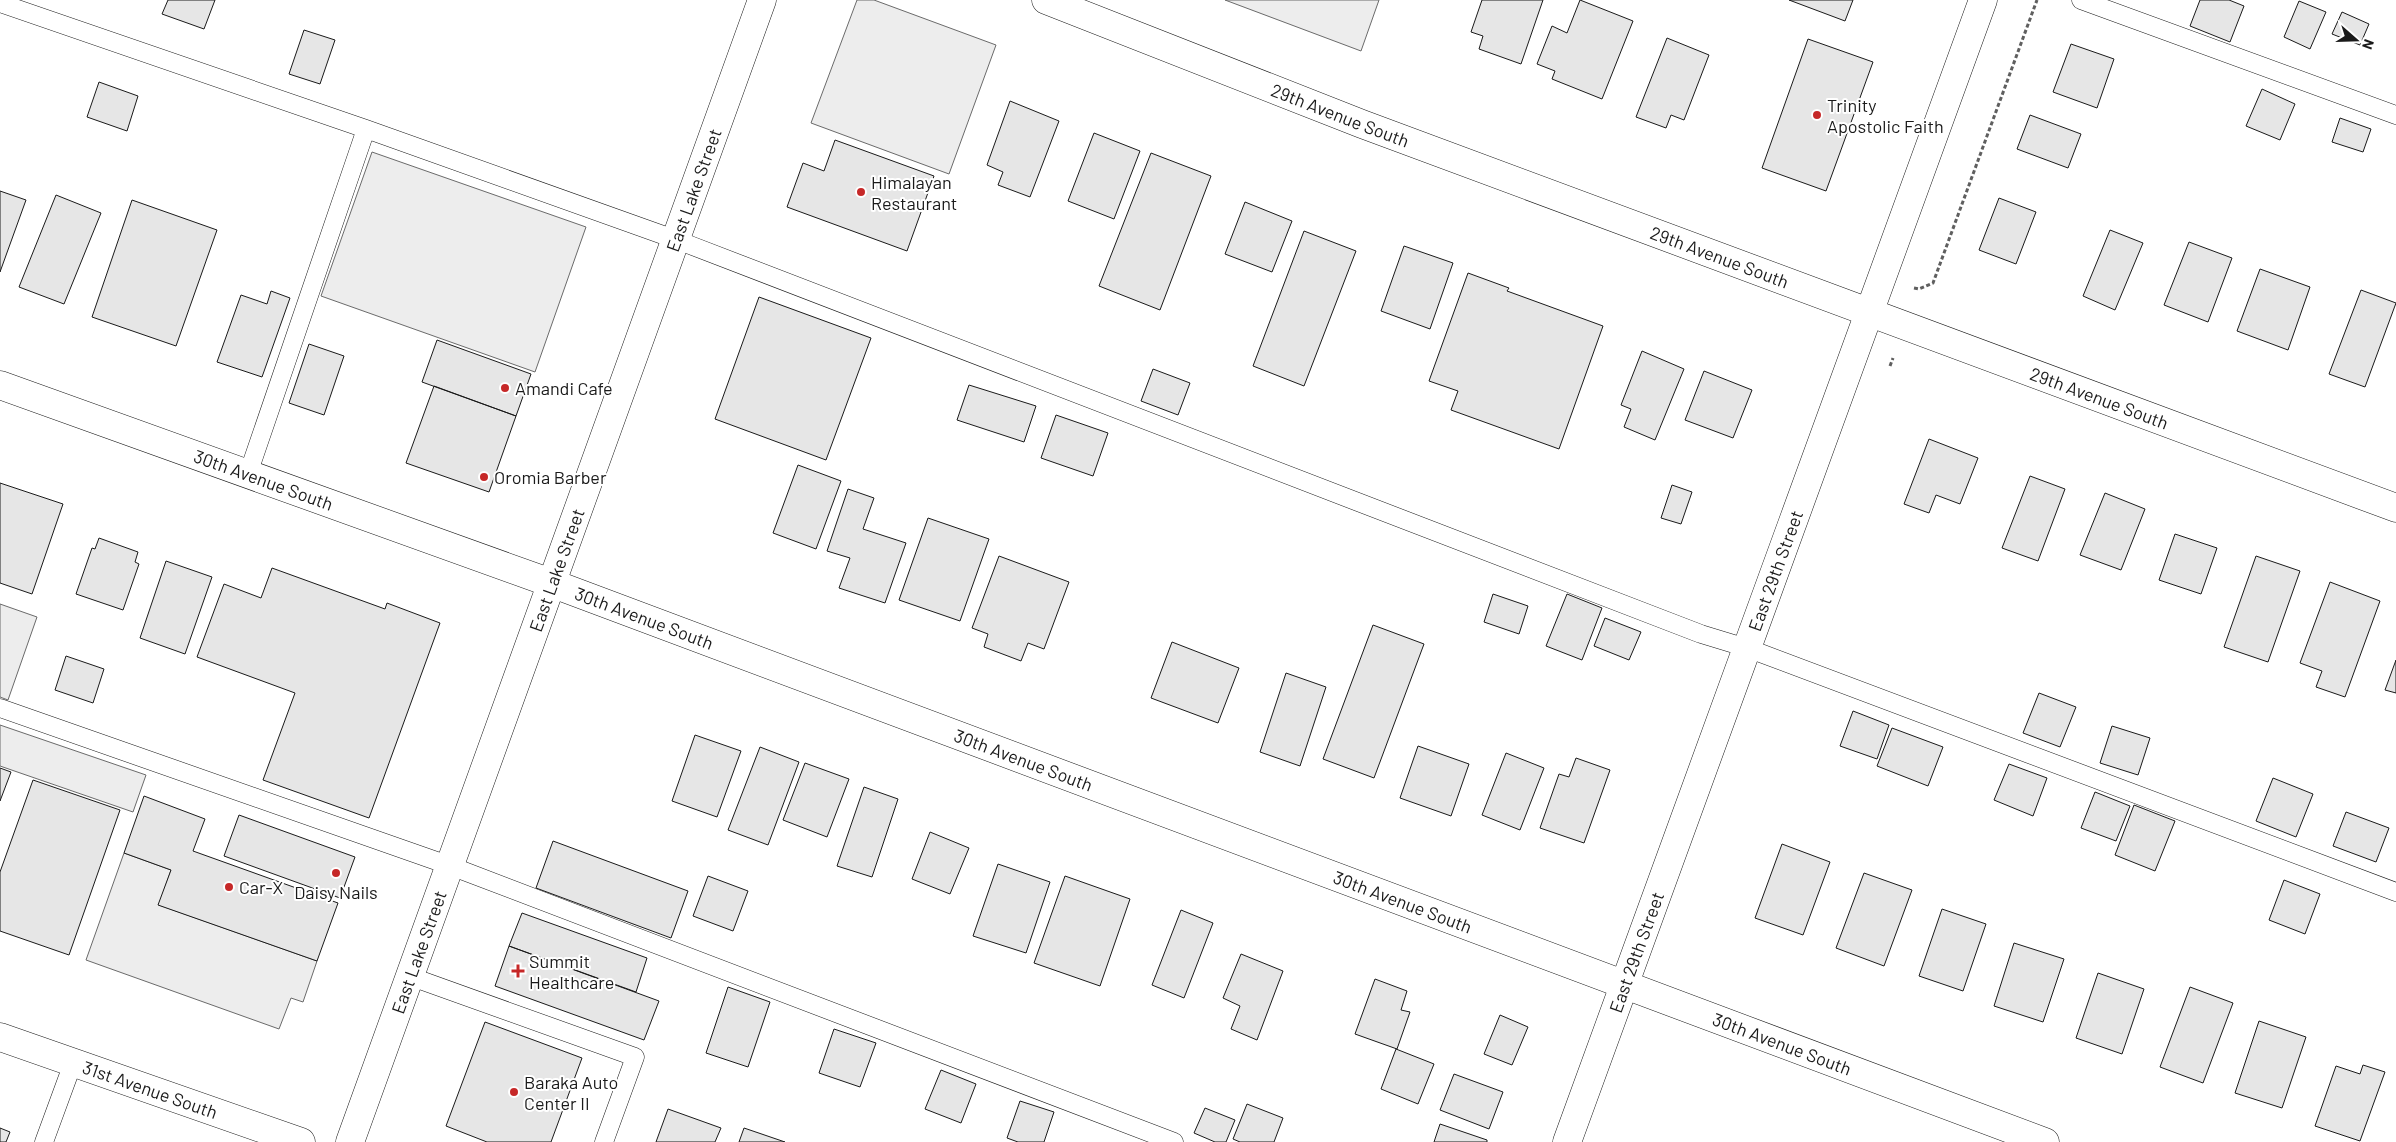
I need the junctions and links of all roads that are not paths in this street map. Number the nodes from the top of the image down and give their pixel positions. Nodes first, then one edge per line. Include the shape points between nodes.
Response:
1 (762, 0) edge
2 (1046, 0) edge
3 (1983, 0) edge
4 (2081, 0) edge
5 (0, 3) edge
6 (2396, 115) edge
7 (366, 129) junction
8 (676, 240) junction
9 (1868, 314) junction
10 (0, 385) edge
11 (248, 474) junction
12 (2396, 508) edge
13 (551, 583) junction
14 (1747, 648) junction
15 (0, 708) edge
16 (448, 865) junction
17 (2396, 892) edge
18 (409, 976) junction
19 (1624, 985) junction
20 (0, 1037) edge
21 (73, 1063) junction
22 (44, 1142) edge
23 (301, 1142) edge
24 (350, 1142) edge
25 (604, 1142) edge
26 (1174, 1142) edge
27 (1567, 1142) edge
28 (2045, 1142) edge

1 - 8 street, East Lake Street
2 - 9 street, 29th Avenue South via 1371,127
3 - 9 street, East 29th Street
4 - 6 lane
5 - 7 lane
7 - 8 lane
7 - 11 lane
8 - 13 street, East Lake Street
8 - 14 lane via 1692,630
9 - 12 street, 29th Avenue South
9 - 14 street, East 29th Street
10 - 11 street, 30th Avenue South
11 - 13 street, 30th Avenue South
13 - 16 street, East Lake Street
13 - 19 street, 30th Avenue South
14 - 17 lane
14 - 19 street, East 29th Street
15 - 16 lane
16 - 18 street, East Lake Street
16 - 26 lane
18 - 24 street, East Lake Street
18 - 25 lane via 635,1058
19 - 27 street, East 29th Street
19 - 28 street, 30th Avenue South
20 - 21 street, 31st Avenue South
21 - 22 lane
21 - 23 street, 31st Avenue South

